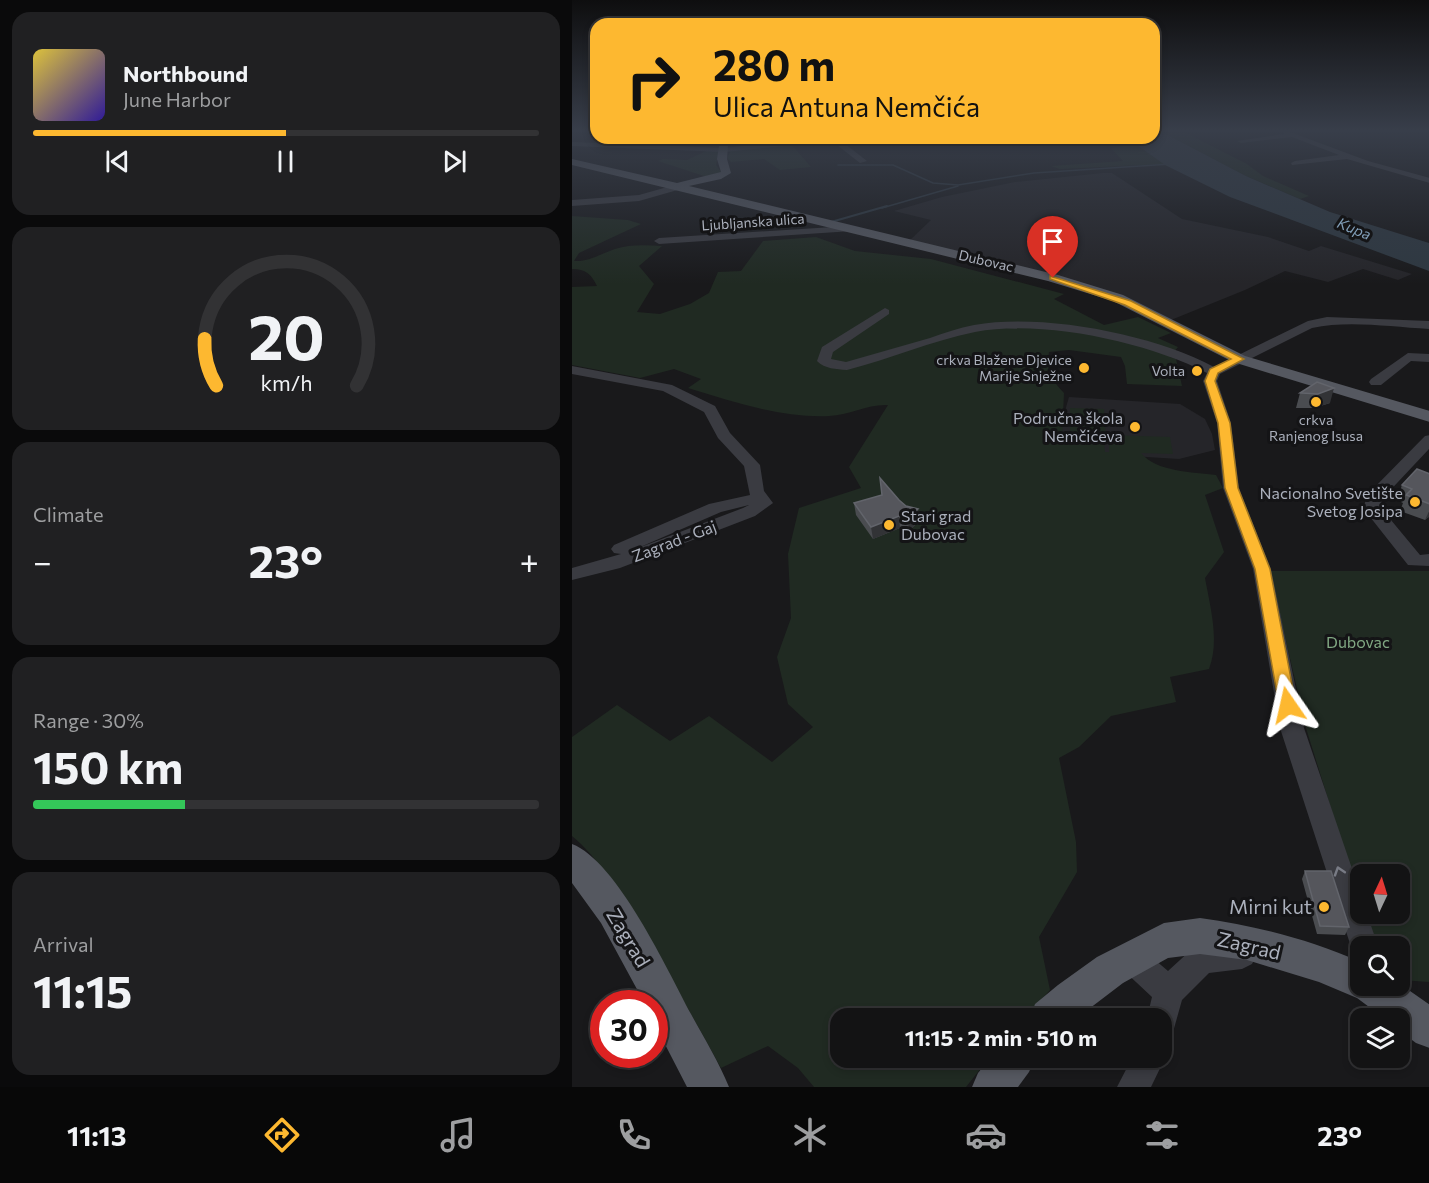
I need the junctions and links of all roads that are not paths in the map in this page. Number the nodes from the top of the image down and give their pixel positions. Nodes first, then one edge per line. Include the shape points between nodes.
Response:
1 (663, 183) edge
2 (692, 183) edge
3 (676, 186) junction
4 (572, 203) edge
5 (849, 230) junction
6 (659, 241) dead end
7 (885, 312) dead end
8 (1413, 325) junction
9 (1430, 325) edge
10 (1430, 336) edge
11 (1430, 346) edge
12 (1430, 357) edge
13 (1239, 359) junction
14 (572, 370) edge
15 (1214, 372) junction
16 (1376, 382) dead end
17 (1430, 417) edge
18 (1430, 439) edge
19 (1430, 560) edge
20 (572, 572) edge
21 (572, 859) edge
22 (1361, 936) edge
23 (1270, 950) junction
24 (1131, 958) junction
25 (1350, 976) edge
26 (1168, 992) junction
27 (1386, 996) edge
28 (1061, 1008) edge
29 (1165, 1008) edge
30 (1430, 1029) edge
31 (1007, 1068) edge
32 (1143, 1068) edge
33 (709, 1087) edge
34 (992, 1087) edge
35 (1133, 1087) edge

1 - 3 main road, Dubovac
2 - 3 main road
3 - 4 street via 639,198
3 - 5 main road, Dubovac
5 - 6 street, Ljubljanska ulica
5 - 13 main road, Dubovac via 1034,273 1118,298
7 - 15 street via 827,350 824,361 846,366 972,329 1030,326 1073,329 1147,345
8 - 9 street
8 - 10 street
8 - 13 street via 1317,323
11 - 12 street via 1424,352
12 - 16 street via 1408,357
13 - 15 street
13 - 17 main road, Dubovac
14 - 20 street, Zagrad - Gaj via 667,388 710,409 723,435 752,465 761,500 749,512 613,564
22 -> 15 street via 1292,728 1262,569 1231,488 1224,423 1210,381
18 - 19 street via 1374,498 1372,508 1415,561
21 - 33 main road, Zagrad via 592,879 634,945
23 - 24 main road, Zagrad via 1247,942 1200,936 1164,941
23 - 25 main road, Zagrad
23 - 26 street via 1202,958
24 - 26 street
24 - 28 main road, Zagrad
26 - 29 street
27 - 30 main road, Zagrad
31 - 34 main road
32 - 35 street

